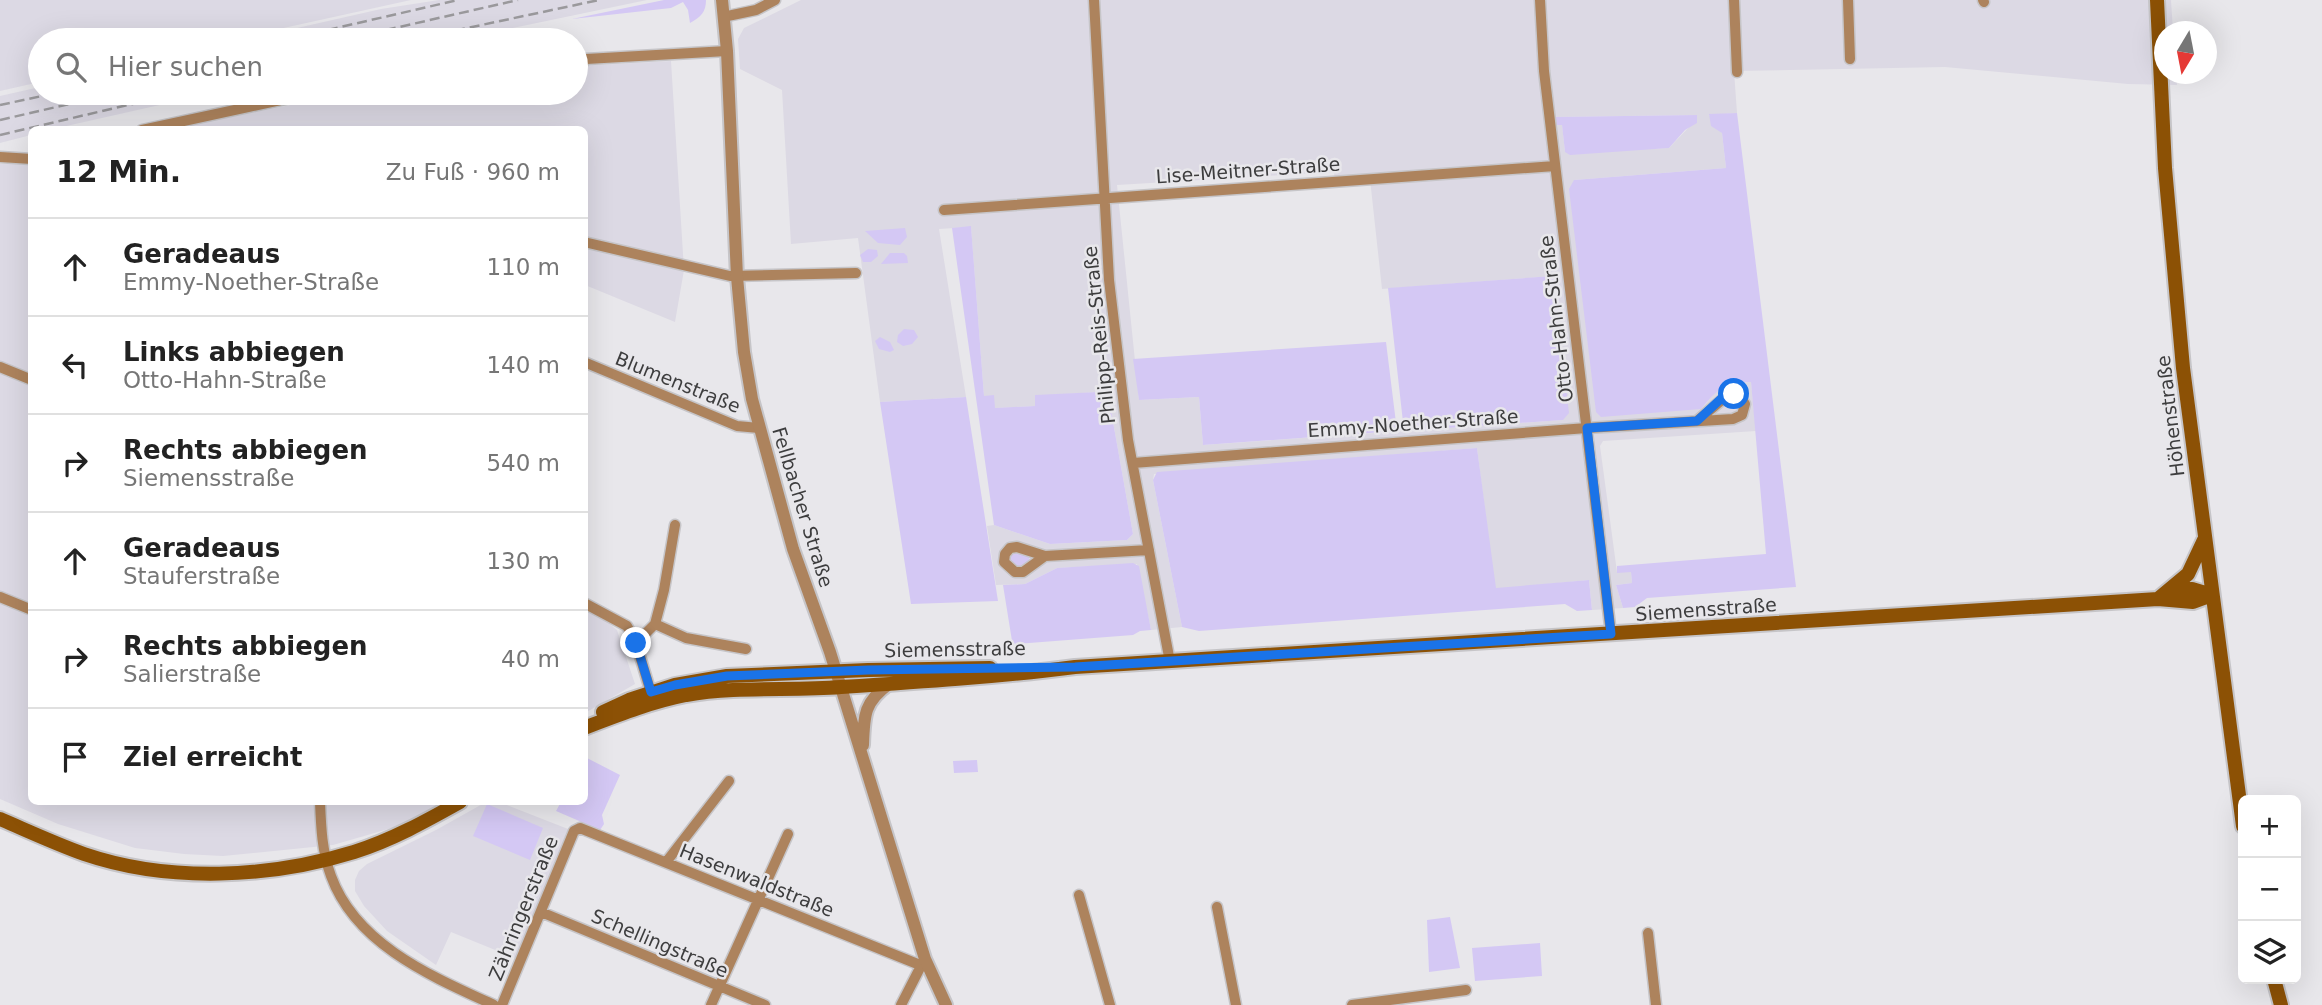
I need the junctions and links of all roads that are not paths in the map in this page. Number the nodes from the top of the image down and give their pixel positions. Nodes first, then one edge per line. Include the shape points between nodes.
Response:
1 (722, 0) edge
2 (775, 0) edge
3 (1094, 0) edge
4 (1540, 0) edge
5 (1734, 0) edge
6 (1848, 0) edge
7 (2157, 0) edge
8 (723, 17) junction
9 (727, 51) junction
10 (588, 59) edge
11 (1850, 59) dead end
12 (1737, 72) dead end
13 (258, 105) edge
14 (160, 126) edge
15 (0, 157) edge
16 (28, 159) edge
17 (1555, 166) junction
18 (1104, 197) junction
19 (944, 210) dead end
20 (588, 243) edge
21 (856, 272) dead end
22 (737, 276) junction
23 (588, 364) edge
24 (0, 367) edge
25 (28, 378) edge
26 (1697, 421) junction
27 (759, 428) junction
28 (1587, 428) junction
29 (1133, 463) junction
30 (675, 525) dead end
31 (2204, 539) junction
32 (1149, 550) junction
33 (1045, 556) dead end
34 (2164, 594) junction
35 (2212, 596) junction
36 (0, 597) edge
37 (588, 605) edge
38 (28, 608) edge
39 (655, 624) junction
40 (1611, 634) junction
41 (636, 643) junction
42 (746, 649) dead end
43 (1170, 662) junction
44 (1075, 667) junction
45 (836, 671) junction
46 (889, 684) junction
47 (840, 687) junction
48 (653, 698) junction
49 (588, 724) edge
50 (862, 755) junction
51 (729, 781) dead end
52 (2239, 795) edge
53 (320, 805) edge
54 (455, 805) edge
55 (0, 819) edge
56 (580, 828) joint
57 (788, 834) dead end
58 (326, 859) junction
59 (667, 862) junction
60 (1079, 895) dead end
61 (760, 900) junction
62 (1217, 907) dead end
63 (541, 912) junction
64 (1648, 933) dead end
65 (923, 962) junction
66 (2275, 984) edge
67 (720, 987) junction
68 (1466, 989) dead end
69 (494, 1005) edge
70 (502, 1005) edge
71 (711, 1005) edge
72 (765, 1005) edge
73 (901, 1005) edge
74 (946, 1005) edge
75 (1110, 1005) edge
76 (1236, 1005) edge
77 (1352, 1005) edge
78 (1656, 1005) edge
79 (2281, 1005) edge

1 - 8 street, Fellbacher Straße
2 - 8 street via 756,10
3 - 18 street, Philipp-Reis-Straße
4 - 17 street, Otto-Hahn-Straße
5 - 12 street
6 - 11 street
7 - 31 main road, Höhenstraße via 2166,181
8 - 9 street, Fellbacher Straße
9 - 10 street
9 - 22 street, Fellbacher Straße
13 - 14 street
15 - 16 street
17 - 18 street, Lise-Meitner-Straße
17 - 28 street, Otto-Hahn-Straße
18 - 19 street, Lise-Meitner-Straße
18 - 29 street, Philipp-Reis-Straße via 1109,280
20 - 22 street
21 - 22 street
22 - 27 street, Fellbacher Straße via 744,352
23 - 27 street, Blumenstraße via 737,426
24 - 25 street
26 - 26 street, Emmy-Noether-Straße via 1737,418 1744,411 1744,400 1734,394 1724,396
26 - 28 street, Emmy-Noether-Straße
27 - 45 street, Fellbacher Straße via 793,549
28 - 29 street, Emmy-Noether-Straße
28 - 40 street, Otto-Hahn-Straße
29 - 32 street, Philipp-Reis-Straße
30 - 39 street
31 - 34 main road via 2188,574
31 - 35 main road, Höhenstraße
32 - 33 street
32 - 43 street, Philipp-Reis-Straße
34 - 35 main road, Siemensstraße via 2192,589
34 - 40 main road, Siemensstraße
35 - 52 main road, Höhenstraße
36 - 38 street
37 - 41 street via 626,626
39 - 41 street
39 - 42 street via 686,638
40 - 43 main road, Siemensstraße
41 - 48 street
43 - 44 main road, Siemensstraße
44 - 45 main road, Siemensstraße
44 - 46 main road, Siemensstraße
45 - 47 street, Fellbacher Straße
45 - 48 main road, Siemensstraße via 727,676 675,685
46 - 47 main road, Siemensstraße
46 - 50 street via 865,711
47 - 48 main road, Siemensstraße via 725,690
47 - 50 street, Fellbacher Straße
48 - 49 main road
50 - 65 street, Fellbacher Straße
51 - 59 street
53 - 58 street
54 - 58 main road via 419,825
55 - 58 main road via 86,855 140,867 241,872
56 - 59 street, Hasenwaldstraße
56 - 63 street, Zähringerstraße via 574,831
57 - 61 street
58 - 69 street via 333,881 362,925 406,960
59 - 61 street, Hasenwaldstraße
60 - 75 street
61 - 65 street, Hasenwaldstraße
61 - 67 street
62 - 76 street
63 - 67 street, Schellingstraße
63 - 70 street, Zähringerstraße
64 - 78 street
65 - 73 street
65 - 74 street, Fellbacher Straße
66 - 79 main road
67 - 71 street
67 - 72 street, Schellingstraße
68 - 77 street

